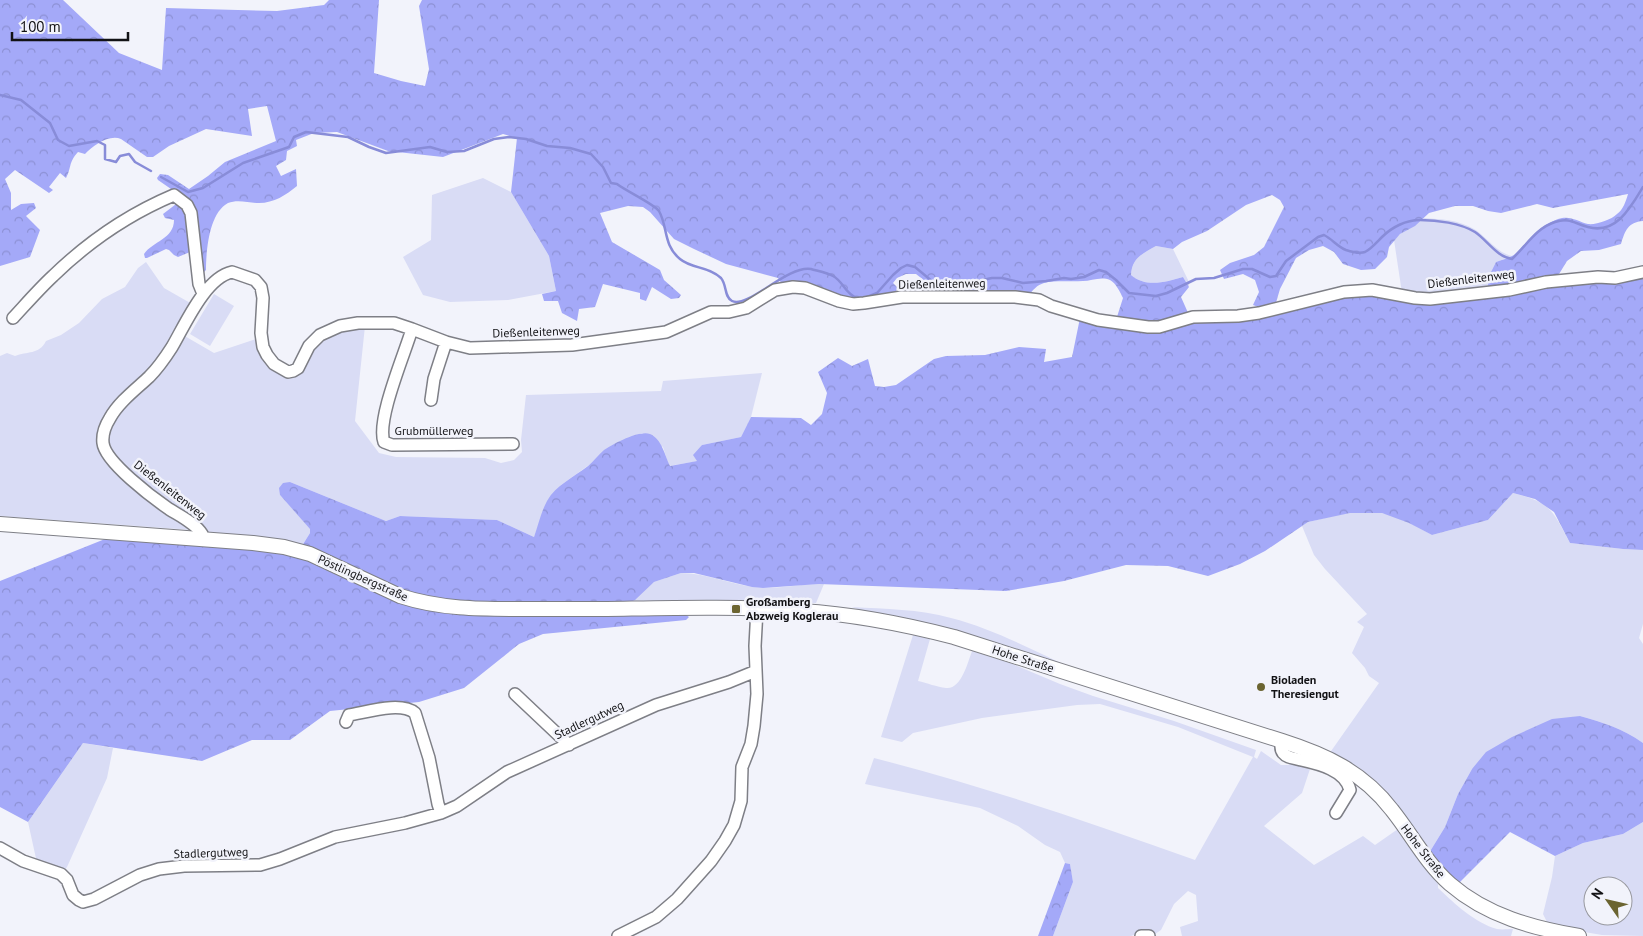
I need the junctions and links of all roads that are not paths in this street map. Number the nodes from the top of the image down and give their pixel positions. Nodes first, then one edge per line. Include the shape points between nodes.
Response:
1 (1643, 272) edge
2 (203, 294) junction
3 (13, 318) dead end
4 (412, 329) junction
5 (446, 342) junction
6 (431, 400) dead end
7 (513, 444) dead end
8 (0, 524) edge
9 (202, 539) junction
10 (757, 609) junction
11 (756, 671) junction
12 (515, 694) dead end
13 (346, 722) dead end
14 (1282, 741) junction
15 (569, 745) junction
16 (442, 813) junction
17 (1336, 813) dead end
18 (0, 848) edge
19 (618, 936) edge
20 (1141, 936) edge
21 (1149, 936) edge
22 (1579, 936) edge

1 - 5 street, Dießenleitenweg via 1430,299 1372,290 1344,292 1259,313 1193,317 1148,328 1098,320 1015,296 902,297 853,304 792,287 775,290 743,309 711,312 670,330 628,338 572,345 480,348
2 - 3 street via 191,213 187,205 174,195 129,217 101,236 52,276
2 - 4 street, Dießenleitenweg via 229,273 238,273 258,282 263,293 263,347 272,362 288,372 298,368 313,341 340,326 382,322
2 - 9 street, Dießenleitenweg via 158,366 111,416 103,438 105,450 117,465 156,500 196,527
4 - 5 street, Dießenleitenweg
4 - 7 street, Grubmüllerweg via 388,404 384,442 392,445
5 - 6 street
8 - 9 main road, Pöstlingbergstraße
9 - 10 main road, Pöstlingbergstraße via 270,544 296,550 400,596 446,607
10 - 11 street
10 - 14 main road, Hohe Straße via 838,614 928,630
11 - 15 street, Stadlergutweg via 666,700
11 - 19 street via 752,739 742,767 741,801 731,832 711,861 664,910
12 - 15 street
13 - 16 street via 349,715 380,709 406,708 415,713
14 - 17 street via 1281,750 1290,758 1322,765 1349,785 1350,790
14 - 22 main road, Hohe Straße via 1334,761 1367,783 1392,809 1438,872 1475,902 1518,922
15 - 16 street, Stadlergutweg via 507,772
16 - 18 street, Stadlergutweg via 334,837 260,865 160,869 83,902 73,895 61,874 23,861
20 - 21 street

